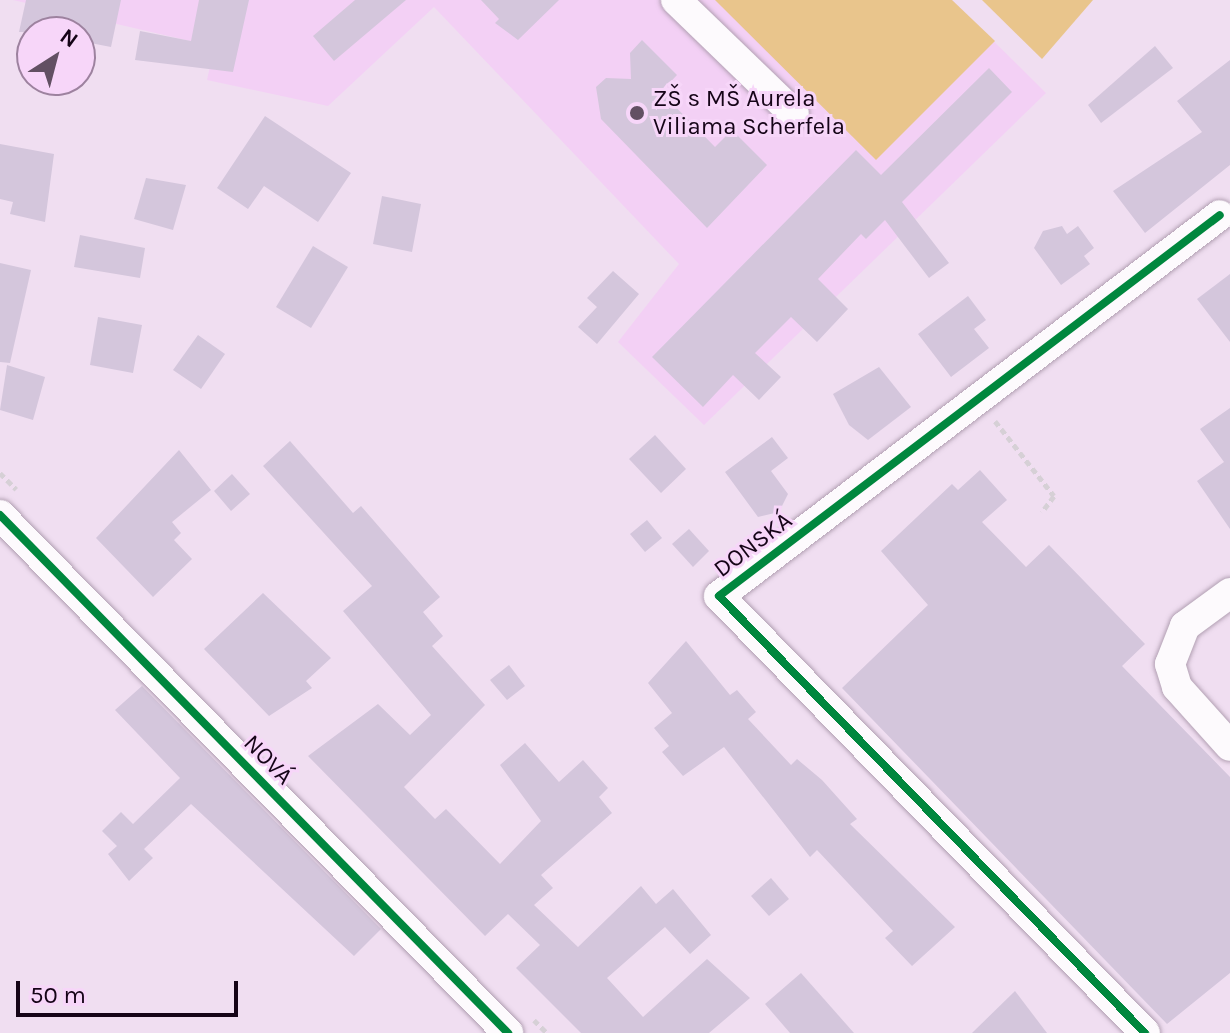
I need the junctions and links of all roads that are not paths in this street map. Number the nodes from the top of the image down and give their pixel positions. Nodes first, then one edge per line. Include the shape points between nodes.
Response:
1 (676, 0) edge
2 (794, 114) dead end
3 (1220, 215) dead end
4 (0, 515) edge
5 (1230, 593) edge
6 (1230, 746) edge
7 (508, 1033) edge
8 (1145, 1033) edge

1 - 2 street
3 - 8 street, DONSKÁ via 719,596
4 - 7 street, NOVÁ
5 - 6 street via 1185,626 1170,664 1177,687

